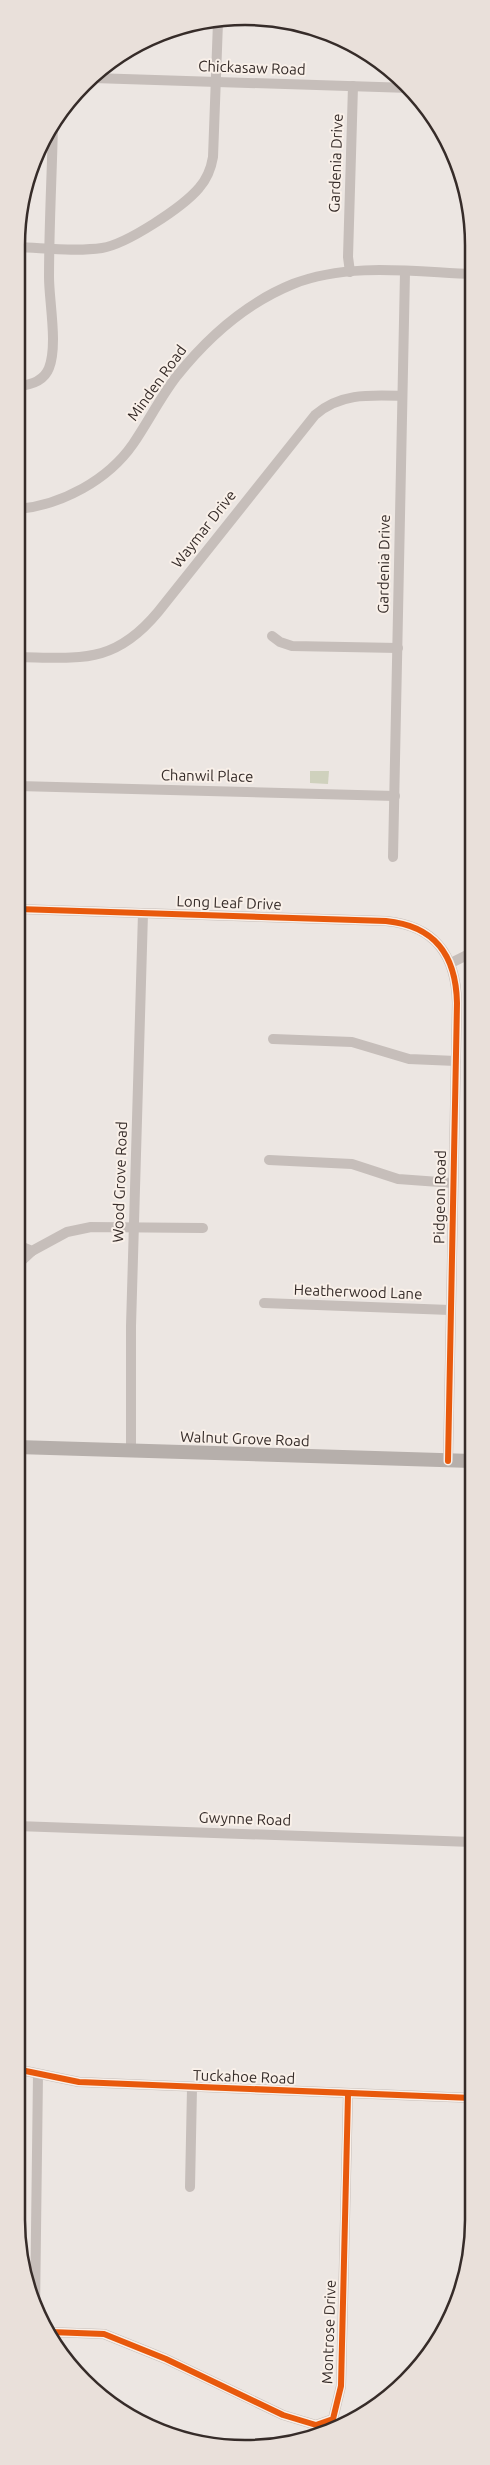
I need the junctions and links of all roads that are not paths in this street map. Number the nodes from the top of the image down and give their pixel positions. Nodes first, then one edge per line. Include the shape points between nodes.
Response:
1 (218, 27) edge
2 (102, 78) edge
3 (215, 82) junction
4 (353, 86) junction
5 (399, 88) edge
6 (53, 138) edge
7 (25, 247) edge
8 (49, 248) junction
9 (350, 272) junction
10 (405, 272) junction
11 (465, 274) edge
12 (25, 385) edge
13 (402, 396) junction
14 (25, 507) edge
15 (272, 636) dead end
16 (398, 648) junction
17 (25, 657) edge
18 (25, 786) edge
19 (395, 796) junction
20 (393, 856) dead end
21 (25, 910) edge
22 (143, 913) junction
23 (434, 940) joint
24 (465, 956) edge
25 (451, 963) junction
26 (273, 1039) dead end
27 (456, 1061) junction
28 (269, 1160) dead end
29 (453, 1182) junction
30 (134, 1226) junction
31 (203, 1228) dead end
32 (25, 1249) edge
33 (32, 1252) junction
34 (25, 1258) edge
35 (264, 1303) dead end
36 (450, 1310) junction
37 (25, 1448) edge
38 (131, 1451) junction
39 (448, 1460) junction
40 (465, 1461) edge
41 (25, 1826) edge
42 (465, 1842) edge
43 (25, 2071) edge
44 (38, 2074) junction
45 (192, 2088) junction
46 (348, 2094) junction
47 (465, 2098) edge
48 (190, 2187) dead end
49 (35, 2286) edge
50 (55, 2332) edge

1 - 3 street
2 - 3 street, Chickasaw Road
3 - 4 street, Chickasaw Road
3 - 8 street via 213,157 205,181 186,200 123,242 96,249
4 - 5 street, Chickasaw Road
4 - 9 street, Gardenia Drive
6 - 8 street
7 - 8 street
8 - 12 street via 50,364 44,376
9 - 10 street, Minden Road
9 - 14 street, Minden Road via 294,284 241,313 186,365 132,445 105,472 61,499
10 - 11 street, Minden Road
10 - 13 street, Gardenia Drive
13 - 16 street, Gardenia Drive
13 - 17 street, Waymar Drive via 349,397 329,404 315,415 135,637 94,656
15 - 16 street via 292,646
16 - 19 street, Gardenia Drive
18 - 19 street, Chanwil Place
19 - 20 street, Gardenia Drive
21 - 22 street, Long Leaf Drive
22 - 23 street, Long Leaf Drive via 392,922 414,927
22 - 30 street, Wood Grove Road
23 - 25 street, Pidgeon Road
24 - 25 street
25 - 27 street, Pidgeon Road via 456,985
26 - 27 street via 352,1042 409,1059
27 - 29 street, Pidgeon Road
28 - 29 street via 352,1164 398,1179
29 - 36 street, Pidgeon Road
30 - 31 street
30 - 33 street via 80,1229 56,1237
30 - 38 street, Wood Grove Road
32 - 33 street
33 - 34 street
35 - 36 street, Heatherwood Lane
36 - 39 street, Pidgeon Road
37 - 38 main road, Walnut Grove Road
38 - 39 main road, Walnut Grove Road
39 - 40 main road, Walnut Grove Road
41 - 42 street, Gwynne Road
43 - 44 street, Tuckahoe Road
44 - 45 street, Tuckahoe Road via 79,2082
44 - 49 street
45 - 46 street, Tuckahoe Road
45 - 48 street
46 - 47 street, Tuckahoe Road
46 - 50 street, Montrose Drive via 341,2386 333,2419 316,2425 283,2415 166,2359 104,2334

